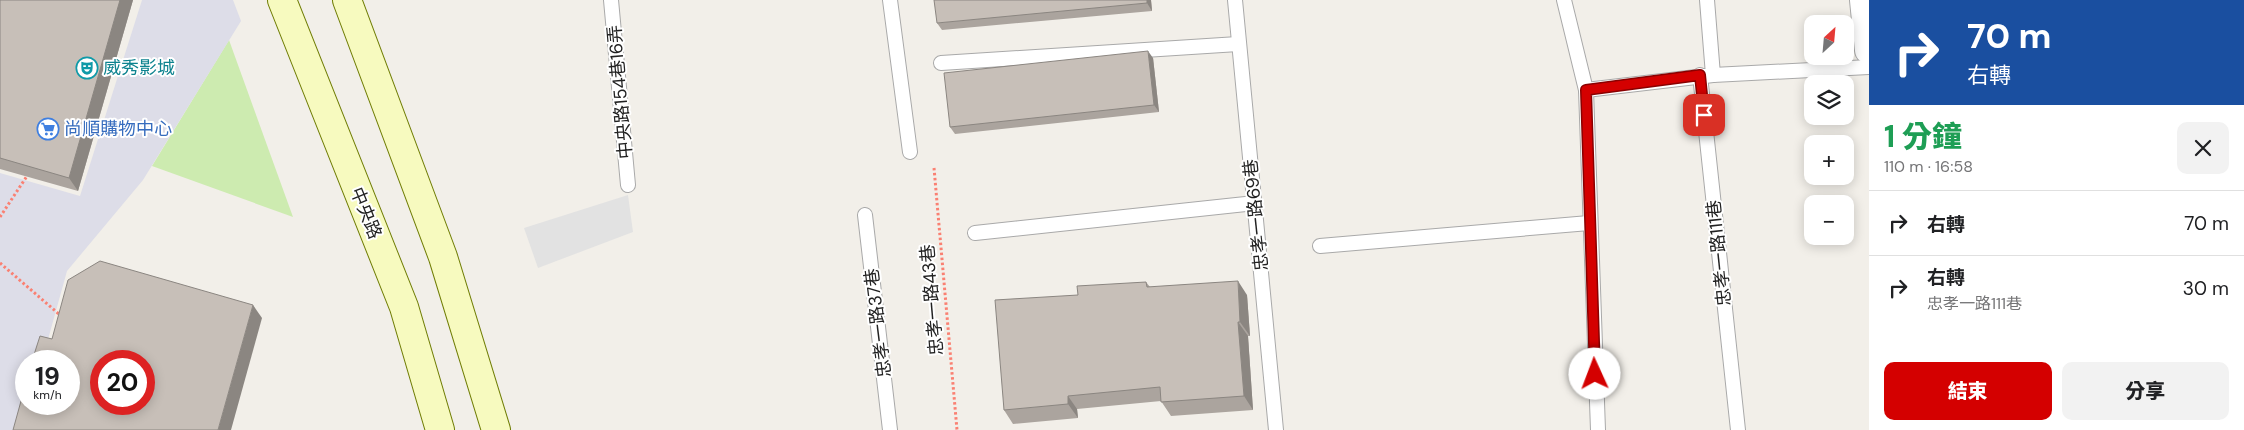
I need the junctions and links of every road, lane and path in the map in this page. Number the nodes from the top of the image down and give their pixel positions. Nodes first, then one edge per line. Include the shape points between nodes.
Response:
1 (282, 0) edge
2 (347, 0) edge
3 (611, 0) edge
4 (890, 0) edge
5 (1234, 0) edge
6 (1564, 0) edge
7 (1707, 0) edge
8 (1864, 0) edge
9 (1238, 44) junction
10 (1869, 50) edge
11 (941, 63) dead end
12 (1869, 67) edge
13 (1706, 75) junction
14 (1586, 90) junction
15 (910, 152) dead end
16 (934, 168) dead end
17 (27, 176) edge
18 (628, 185) dead end
19 (1255, 203) junction
20 (865, 215) dead end
21 (0, 217) edge
22 (1590, 223) junction
23 (975, 233) dead end
24 (1320, 246) dead end
25 (0, 263) edge
26 (62, 317) edge
27 (440, 430) edge
28 (496, 430) edge
29 (890, 430) edge
30 (957, 430) edge
31 (1276, 430) edge
32 (1598, 430) edge
33 (1738, 430) edge

1 - 27 street, 中央路 via 404,307
2 - 28 street via 443,257
3 - 18 lane, 中央路154巷16弄
4 - 15 lane
5 - 9 lane, 忠孝一路69巷
6 - 14 lane
7 - 13 lane, 忠孝一路111巷
8 - 10 street
9 - 11 lane
9 - 19 lane, 忠孝一路69巷
12 - 13 lane
13 - 14 lane
13 - 33 lane, 忠孝一路111巷
14 - 22 lane
16 - 30 path, 忠孝一路43巷
17 - 21 path
19 - 23 lane
19 - 31 lane, 忠孝一路69巷
20 - 29 lane, 忠孝一路37巷
22 - 24 lane
22 - 32 lane
25 - 26 path

